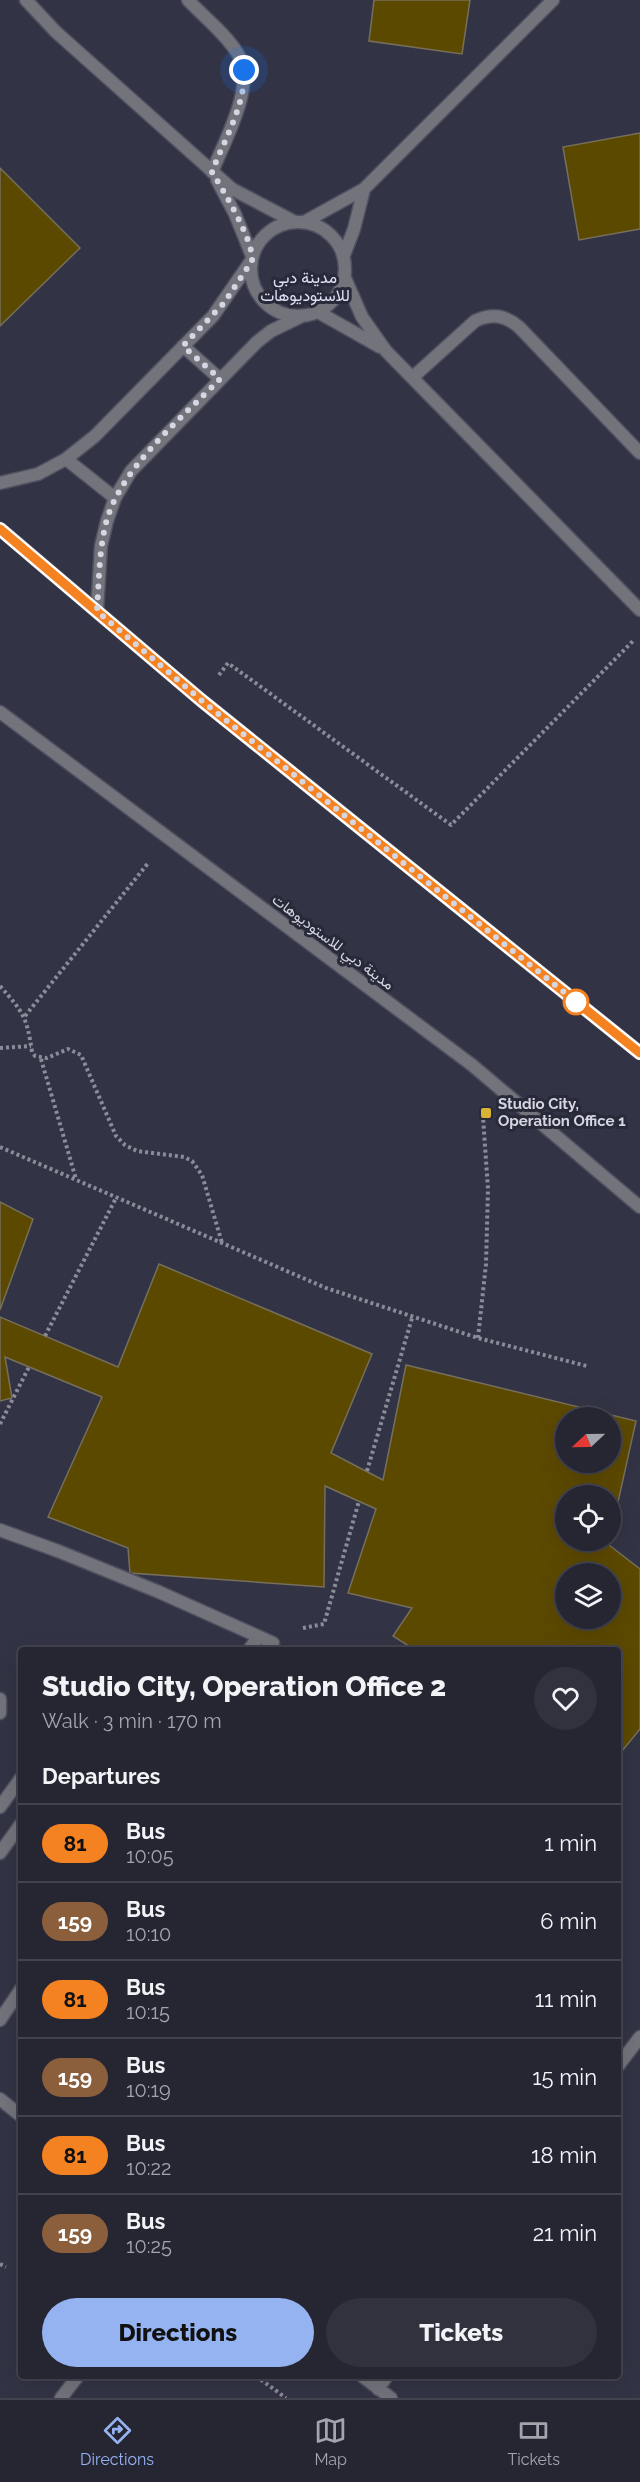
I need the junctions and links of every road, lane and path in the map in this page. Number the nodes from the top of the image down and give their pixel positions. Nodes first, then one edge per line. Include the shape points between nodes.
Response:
1 (26, 0) edge
2 (188, 0) edge
3 (553, 0) edge
4 (212, 172) junction
5 (364, 189) junction
6 (292, 221) junction
7 (306, 221) junction
8 (344, 255) junction
9 (252, 258) junction
10 (345, 278) junction
11 (318, 312) junction
12 (300, 316) junction
13 (183, 346) junction
14 (386, 351) junction
15 (413, 377) junction
16 (220, 379) junction
17 (640, 453) edge
18 (66, 459) junction
19 (0, 483) edge
20 (115, 498) junction
21 (0, 529) edge
22 (640, 610) edge
23 (97, 611) junction
24 (640, 634) edge
25 (201, 700) junction
26 (0, 712) edge
27 (168, 838) junction
28 (0, 986) edge
29 (25, 1016) junction
30 (31, 1046) junction
31 (0, 1048) edge
32 (640, 1053) edge
33 (41, 1059) junction
34 (472, 1065) junction
35 (0, 1147) edge
36 (76, 1180) junction
37 (117, 1198) junction
38 (640, 1207) edge
39 (222, 1243) junction
40 (412, 1318) junction
41 (45, 1336) dead end
42 (478, 1338) junction
43 (587, 1366) dead end
44 (29, 1367) dead end
45 (0, 1424) edge
46 (367, 1472) dead end
47 (359, 1502) dead end
48 (0, 1530) edge
49 (258, 1637) junction
50 (273, 1643) dead end
51 (251, 1647) edge
52 (0, 1699) edge
53 (0, 1713) edge
54 (18, 1782) edge
55 (0, 1807) edge
56 (18, 1828) edge
57 (0, 1853) edge
58 (18, 1992) edge
59 (5, 2003) edge
60 (0, 2020) edge
61 (640, 2037) edge
62 (621, 2062) edge
63 (0, 2099) edge
64 (18, 2114) edge
65 (0, 2264) edge
66 (6, 2267) dead end
67 (76, 2379) edge
68 (260, 2379) edge
69 (366, 2379) edge
70 (385, 2379) edge
71 (378, 2389) junction
72 (61, 2398) edge
73 (286, 2398) edge
74 (391, 2398) edge

1 - 4 street via 56,32
2 - 4 street via 239,55 244,70 243,92
3 - 5 street
4 - 6 street via 251,201
4 - 9 street via 235,214
5 - 7 street
5 - 8 street
6 - 7 street
6 - 9 street via 267,232
7 - 8 street via 336,238
8 - 10 street
9 - 12 street via 251,278 258,294 284,314
9 - 13 street via 224,303
10 - 11 street via 331,304
10 - 14 street via 362,317
11 - 12 street
11 - 14 street
12 - 16 street via 257,342
13 - 16 street
13 - 18 street via 95,436
14 - 15 street
15 - 17 street via 475,321 498,315 519,327
15 - 22 street
16 - 20 street via 131,471
18 - 19 street via 38,474
18 - 20 street
20 - 23 street via 101,546
21 - 23 street
23 - 25 street
24 - 25 path via 451,825 228,663
25 - 32 street
26 - 27 street, مدينة دبي للاستوديوهات
27 - 29 path
27 - 34 street, مدينة دبي للاستوديوهات
28 - 29 path
29 - 30 path
30 - 31 path
30 - 33 path
33 - 36 path
33 - 39 path via 68,1049 76,1051 85,1062 116,1136 125,1145 192,1161 202,1175
34 - 38 street, مدينة دبي للاستوديوهات
34 - 42 path via 483,1115 488,1189 486,1264
35 - 36 path
36 - 37 path
37 - 39 path
37 - 41 path
39 - 40 path via 326,1288
40 - 42 path
40 - 46 path
42 - 43 path
44 - 45 path
47 - 49 path via 324,1624
48 - 49 street via 149,1588
49 - 50 street
49 - 51 street
52 - 53 street
54 - 55 street
56 - 57 street
58 - 59 street
59 - 60 street
61 - 62 street
63 - 64 street
65 - 66 path
67 - 72 street
68 - 73 path
69 - 71 street
70 - 71 street
71 - 74 street

